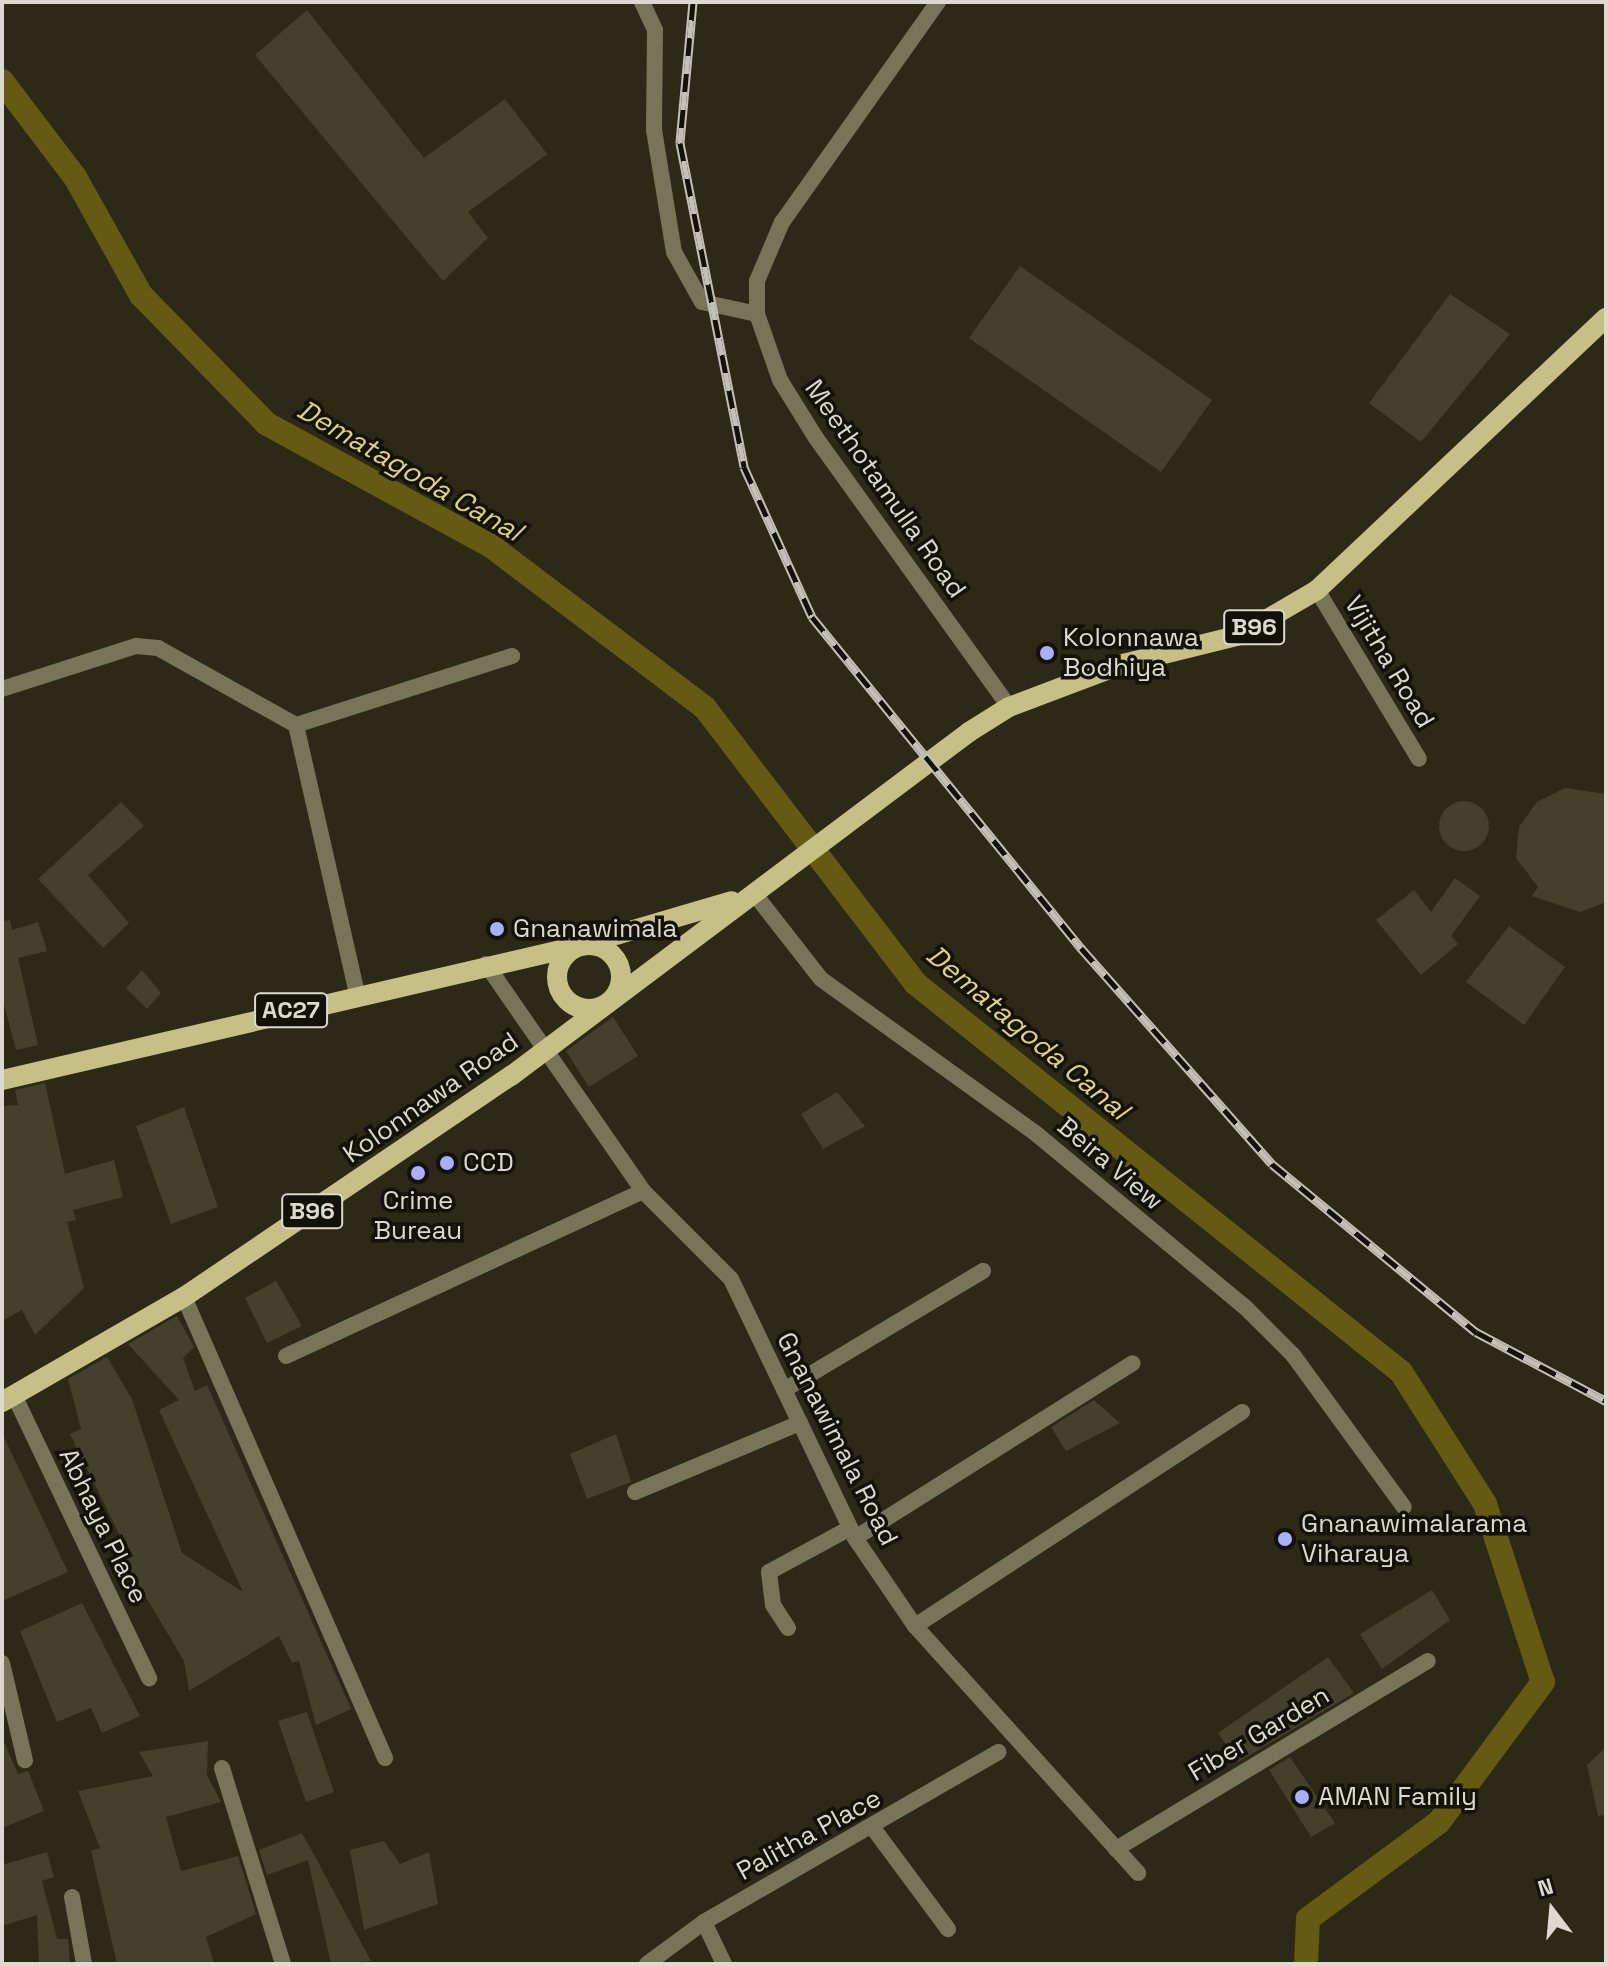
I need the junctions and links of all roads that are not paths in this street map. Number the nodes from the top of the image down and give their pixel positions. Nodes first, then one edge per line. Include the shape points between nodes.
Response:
1 (642, 2) edge
2 (938, 2) edge
3 (757, 314) junction
4 (1606, 318) edge
5 (1317, 590) junction
6 (512, 656) dead end
7 (2, 689) edge
8 (1009, 707) junction
9 (296, 725) junction
10 (1419, 759) dead end
11 (749, 894) junction
12 (582, 945) junction
13 (486, 964) junction
14 (357, 994) junction
15 (611, 1001) junction
16 (547, 1049) junction
17 (2, 1080) edge
18 (643, 1191) junction
19 (983, 1271) dead end
20 (184, 1297) junction
21 (286, 1356) dead end
22 (1133, 1363) dead end
23 (784, 1390) junction
24 (8, 1399) edge
25 (1242, 1412) dead end
26 (800, 1423) junction
27 (635, 1492) dead end
28 (1404, 1507) dead end
29 (852, 1533) junction
30 (915, 1626) junction
31 (788, 1628) dead end
32 (1428, 1661) dead end
33 (2, 1663) edge
34 (149, 1678) dead end
35 (999, 1752) dead end
36 (385, 1758) dead end
37 (25, 1760) dead end
38 (222, 1768) dead end
39 (873, 1828) junction
40 (1116, 1849) junction
41 (1138, 1873) dead end
42 (72, 1897) dead end
43 (704, 1922) junction
44 (948, 1929) dead end
45 (84, 1964) edge
46 (283, 1964) edge
47 (647, 1964) edge
48 (724, 1964) edge

1 - 3 street via 655,30 654,130 674,252 702,302
2 - 3 street, Meethotamulla Road via 782,222 757,281
3 - 8 street, Meethotamulla Road via 780,380 816,438
4 - 5 main road, B96
5 - 8 main road, B96 via 1240,635 1123,664
5 - 10 street, Vijitha Road
6 - 9 street
7 - 9 street via 136,646 158,648
8 - 11 main road, B96
9 - 14 street
11 - 12 main road, AC27
11 - 15 main road, Kolonnawa Road / B96
11 - 28 street, Beira View via 821,979 1034,1132 1245,1307 1293,1355
12 - 13 main road, AC27
12 - 15 main road via 603,947 619,962 621,983
12 - 15 main road via 559,965 563,996 591,1009
13 - 14 main road, AC27
13 - 16 street, Gnanawimala Road
14 - 17 main road, AC27
15 - 16 main road, Kolonnawa Road / B96
16 - 18 street, Gnanawimala Road
16 - 20 main road, Kolonnawa Road / B96
18 - 21 street
18 - 23 street, Gnanawimala Road via 731,1279
19 - 23 street
20 - 24 main road, Kolonnawa Road / B96
20 - 36 street
22 - 29 street
23 - 26 street, Gnanawimala Road
24 - 34 street, Abhaya Place
25 - 30 street
26 - 27 street
26 - 29 street, Gnanawimala Road
29 - 30 street, Gnanawimala Road
29 - 31 street via 769,1572 773,1605
30 - 40 street, Gnanawimala Road
32 - 40 street, Fiber Garden
33 - 37 street
35 - 39 street, Palitha Place
38 - 46 street
39 - 43 street, Palitha Place
39 - 44 street
40 - 41 street, Gnanawimala Road
42 - 45 street
43 - 47 street, Palitha Place
43 - 48 street

